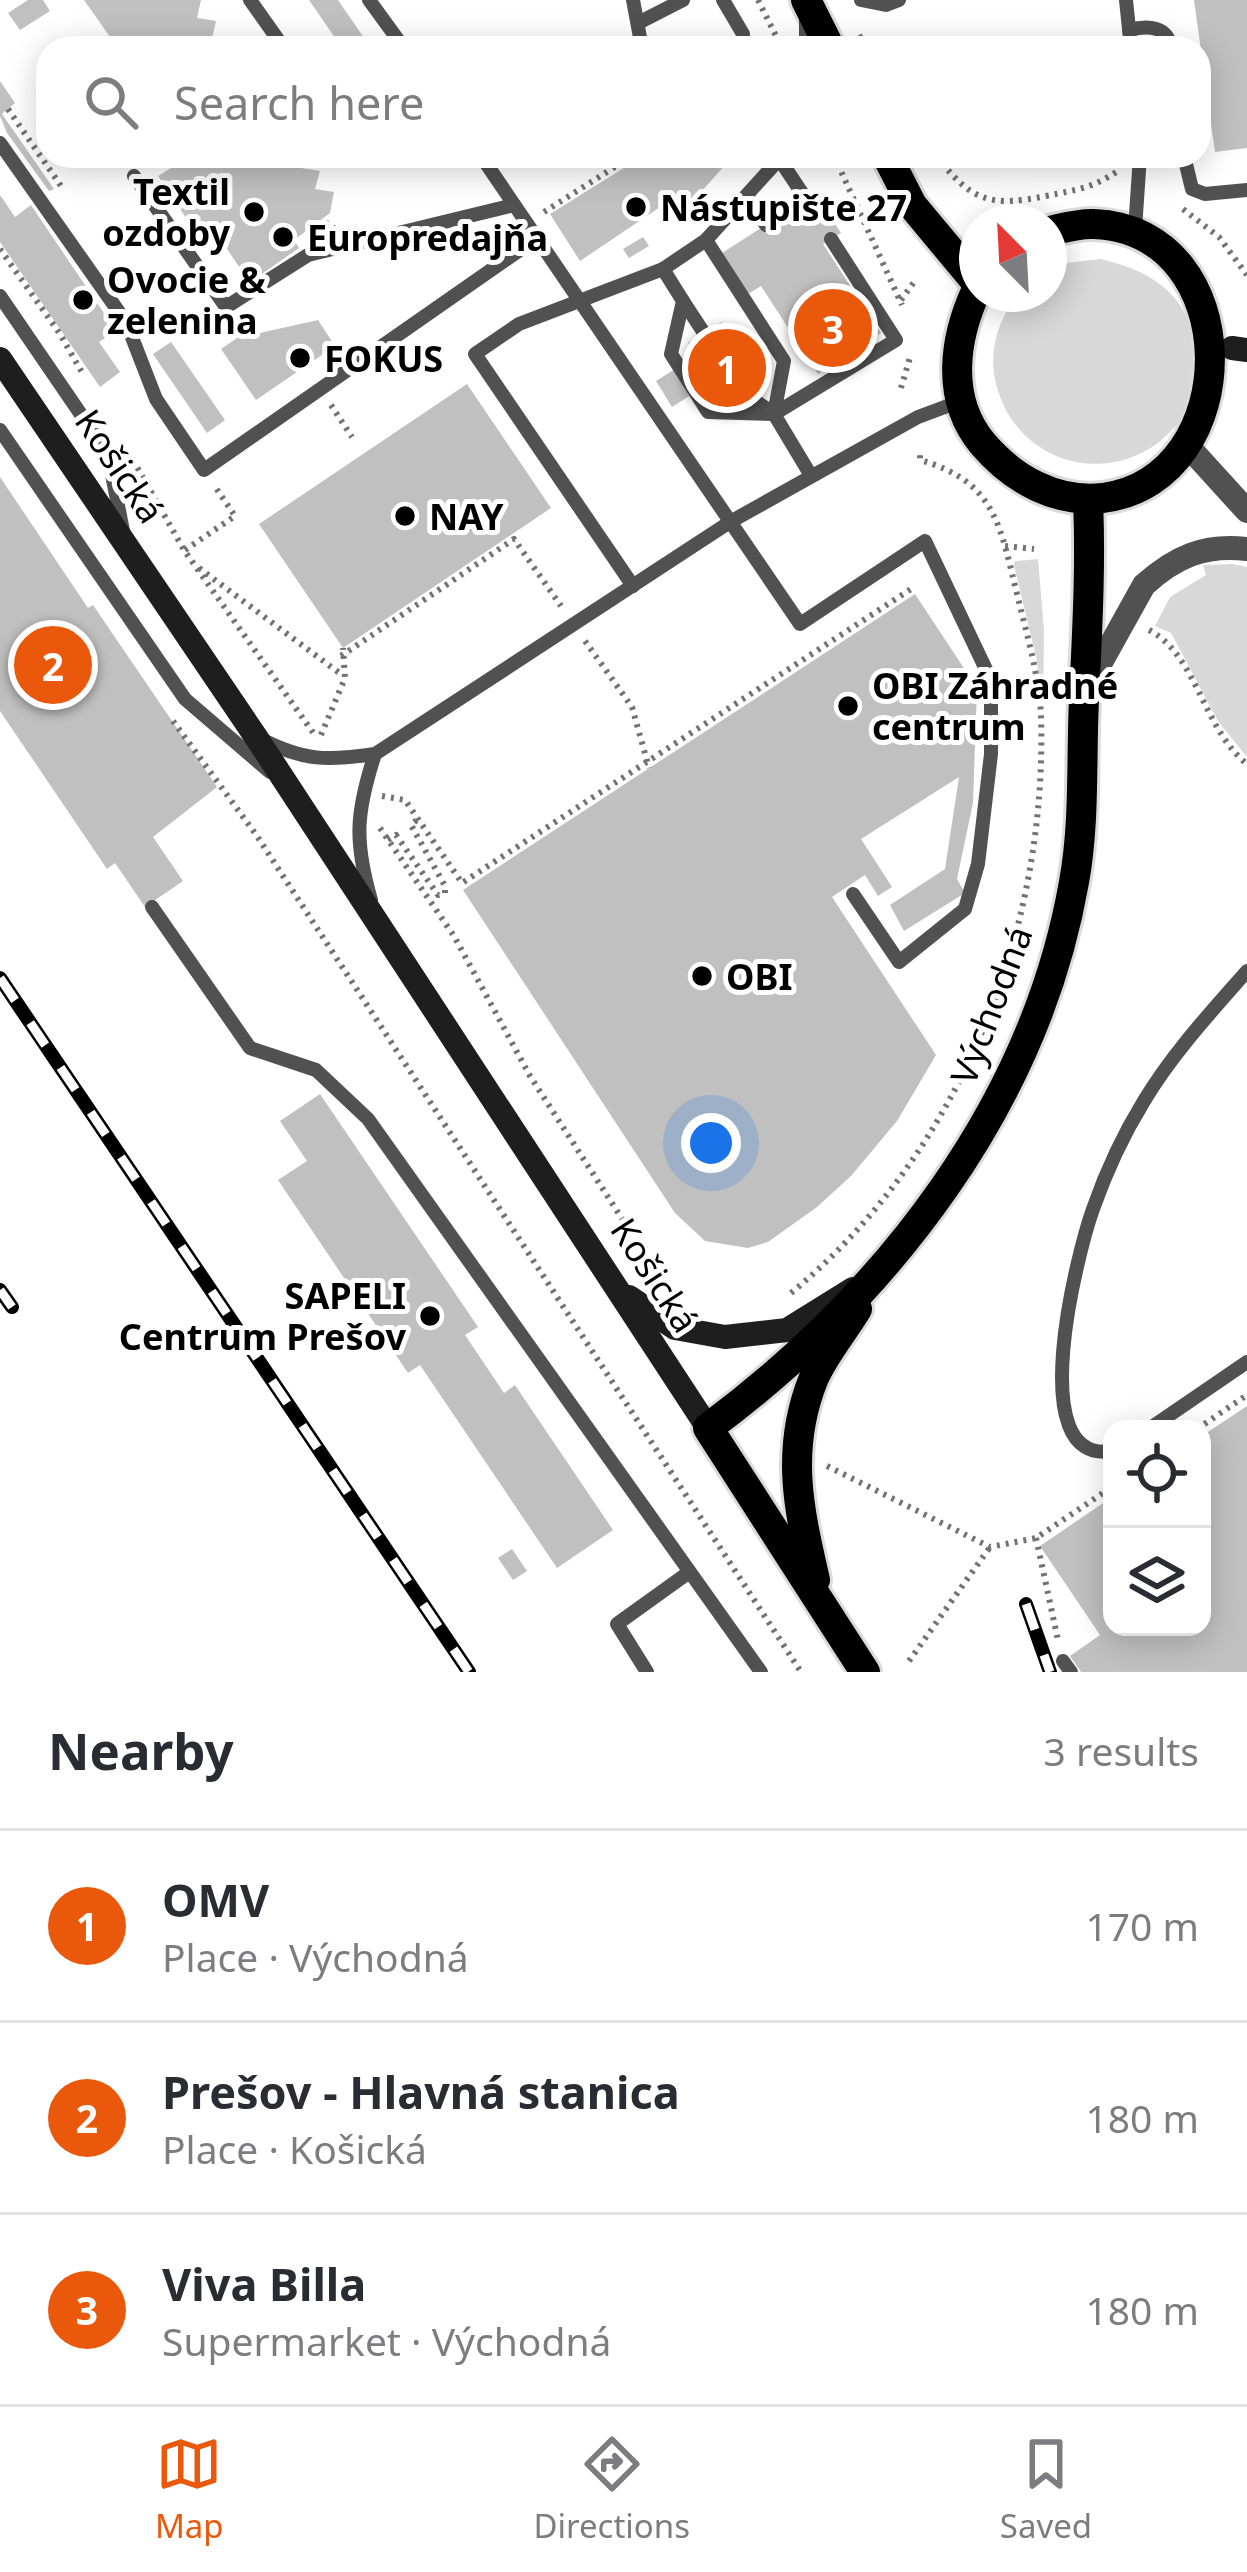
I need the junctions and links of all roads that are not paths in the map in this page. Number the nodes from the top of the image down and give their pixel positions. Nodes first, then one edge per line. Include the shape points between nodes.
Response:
1 (250, 0) edge
2 (369, 0) edge
3 (633, 0) edge
4 (682, 0) edge
5 (723, 0) edge
6 (806, 0) edge
7 (861, 0) edge
8 (899, 0) edge
9 (1126, 0) edge
10 (638, 22) junction
11 (1129, 29) junction
12 (743, 34) dead end
13 (276, 36) edge
14 (395, 36) edge
15 (640, 36) edge
16 (806, 36) edge
17 (824, 36) edge
18 (1130, 36) edge
19 (1167, 36) edge
20 (0, 143) edge
21 (489, 168) edge
22 (772, 168) edge
23 (787, 168) edge
24 (893, 168) edge
25 (1139, 168) edge
26 (1187, 168) edge
27 (134, 176) dead end
28 (1247, 190) edge
29 (747, 196) junction
30 (806, 199) dead end
31 (514, 205) junction
32 (766, 225) dead end
33 (1067, 228) edge
34 (1135, 230) junction
35 (537, 238) junction
36 (831, 239) dead end
37 (706, 240) junction
38 (959, 264) edge
39 (663, 269) junction
40 (0, 296) edge
41 (578, 298) junction
42 (683, 301) junction
43 (772, 303) dead end
44 (966, 312) edge
45 (754, 314) junction
46 (704, 333) dead end
47 (1239, 349) edge
48 (0, 359) edge
49 (741, 391) dead end
50 (961, 401) junction
51 (774, 414) junction
52 (0, 430) edge
53 (1196, 455) junction
54 (810, 474) junction
55 (1088, 500) junction
56 (1247, 511) edge
57 (730, 522) junction
58 (125, 542) junction
59 (1247, 549) edge
60 (633, 586) junction
61 (1084, 693) junction
62 (256, 737) junction
63 (375, 754) junction
64 (290, 789) junction
65 (853, 894) dead end
66 (152, 907) dead end
67 (377, 922) junction
68 (1247, 971) edge
69 (879, 1273) junction
70 (617, 1288) junction
71 (1247, 1362) edge
72 (1162, 1420) edge
73 (708, 1428) junction
74 (1103, 1453) edge
75 (688, 1573) junction
76 (820, 1601) junction
77 (647, 1672) edge
78 (761, 1672) edge
79 (866, 1672) edge

1 - 13 lane
2 - 14 lane
3 - 10 lane
4 - 10 lane
5 - 12 lane
6 - 16 lane
6 - 17 main road
7 - 8 lane
9 - 11 lane
10 - 15 lane
11 - 18 lane
11 - 19 lane
20 - 35 lane via 126,322 156,399 204,470
21 - 31 lane
22 - 29 lane
23 - 30 lane
24 - 38 main road
25 - 34 lane
26 - 28 lane via 1192,189
27 - 31 lane via 226,307 308,255
29 - 32 lane
29 - 37 lane
31 - 35 lane
33 - 34 main road
34 - 47 main road via 1172,247 1202,274
35 - 41 lane
36 - 51 lane via 896,340
37 - 39 lane
37 - 45 lane
39 - 41 lane
39 - 42 lane
40 - 58 lane via 108,454
41 - 57 lane
41 - 60 lane via 475,354
42 - 46 lane
42 - 51 lane via 671,354 708,412
43 - 45 lane
44 - 50 main road via 955,361
45 - 51 lane via 784,361
47 - 53 main road via 1218,423
48 - 58 street, Košická
49 - 51 lane
50 - 54 lane
50 - 55 main road via 979,440 1008,471 1046,492
51 - 54 lane
52 - 64 lane via 185,699
53 - 55 main road via 1165,480
53 - 56 street
54 - 57 lane
55 - 61 main road, Východná
57 - 60 lane
57 - 65 lane via 800,625 925,541 991,680 991,754 978,864 964,909 899,962
58 - 62 street, Košická
59 - 61 street via 1201,550 1158,572
60 - 63 lane
61 - 69 main road, Východná via 1075,879 1030,1033 944,1190
62 - 63 lane via 295,756
62 - 64 street, Košická
63 - 67 lane, Košická via 356,825
64 - 67 street, Košická
66 - 75 lane via 250,1048 316,1070 368,1119
67 - 70 street, Košická
68 - 74 lane via 1145,1099 1108,1168 1078,1259 1062,1406 1068,1430
69 - 70 street via 787,1330 724,1337 675,1328
69 - 73 main road, Východná
69 - 76 main road via 813,1379 797,1450 797,1505
70 - 73 street, Košická
71 - 72 lane
73 - 76 main road, Košická
75 - 77 lane via 616,1624
75 - 78 lane
76 - 79 main road, Košická

